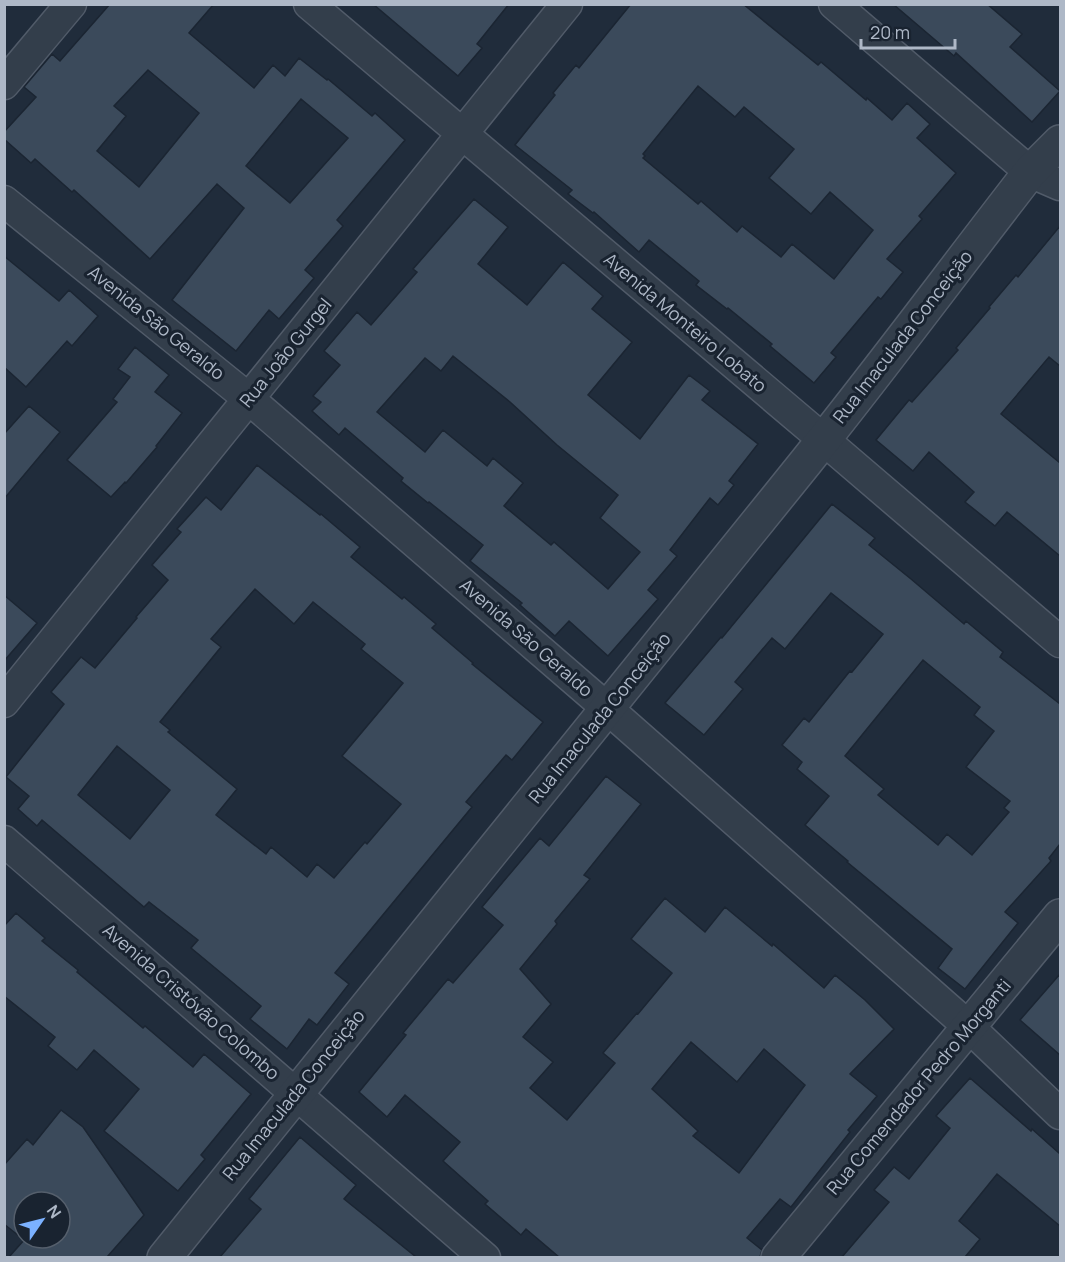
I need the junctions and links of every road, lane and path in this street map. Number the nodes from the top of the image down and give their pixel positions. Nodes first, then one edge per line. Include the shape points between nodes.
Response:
1 (71, 4) edge
2 (309, 4) edge
3 (567, 4) edge
4 (834, 4) edge
5 (4, 84) edge
6 (463, 135) junction
7 (1060, 142) edge
8 (1030, 172) junction
9 (1060, 185) edge
10 (4, 201) edge
11 (249, 399) junction
12 (824, 440) junction
13 (1060, 642) edge
14 (4, 702) edge
15 (608, 709) junction
16 (4, 841) edge
17 (1060, 916) edge
18 (969, 1027) junction
19 (296, 1092) junction
20 (1060, 1114) edge
21 (164, 1257) edge
22 (485, 1257) edge
23 (778, 1257) edge

1 - 5 street
2 - 6 street, Avenida Monteiro Lobato
3 - 6 street, Rua João Gurgel
4 - 8 street
6 - 11 street, Rua João Gurgel
6 - 12 street, Avenida Monteiro Lobato
7 - 8 street, Rua Imaculada Conceição
8 - 9 street
8 - 12 street, Rua Imaculada Conceição
10 - 11 street, Avenida São Geraldo
11 - 14 street, Rua João Gurgel
11 - 15 street, Avenida São Geraldo
12 - 13 street, Avenida Monteiro Lobato
12 - 15 street, Rua Imaculada Conceição
15 - 18 street, Avenida São Geraldo
15 - 19 street, Rua Imaculada Conceição
16 - 19 street, Avenida Cristóvão Colombo
17 - 18 street, Rua Comendador Pedro Morganti
18 - 20 street, Avenida São Geraldo
18 - 23 street, Rua Comendador Pedro Morganti
19 - 21 street, Rua Imaculada Conceição
19 - 22 street, Avenida Cristóvão Colombo

